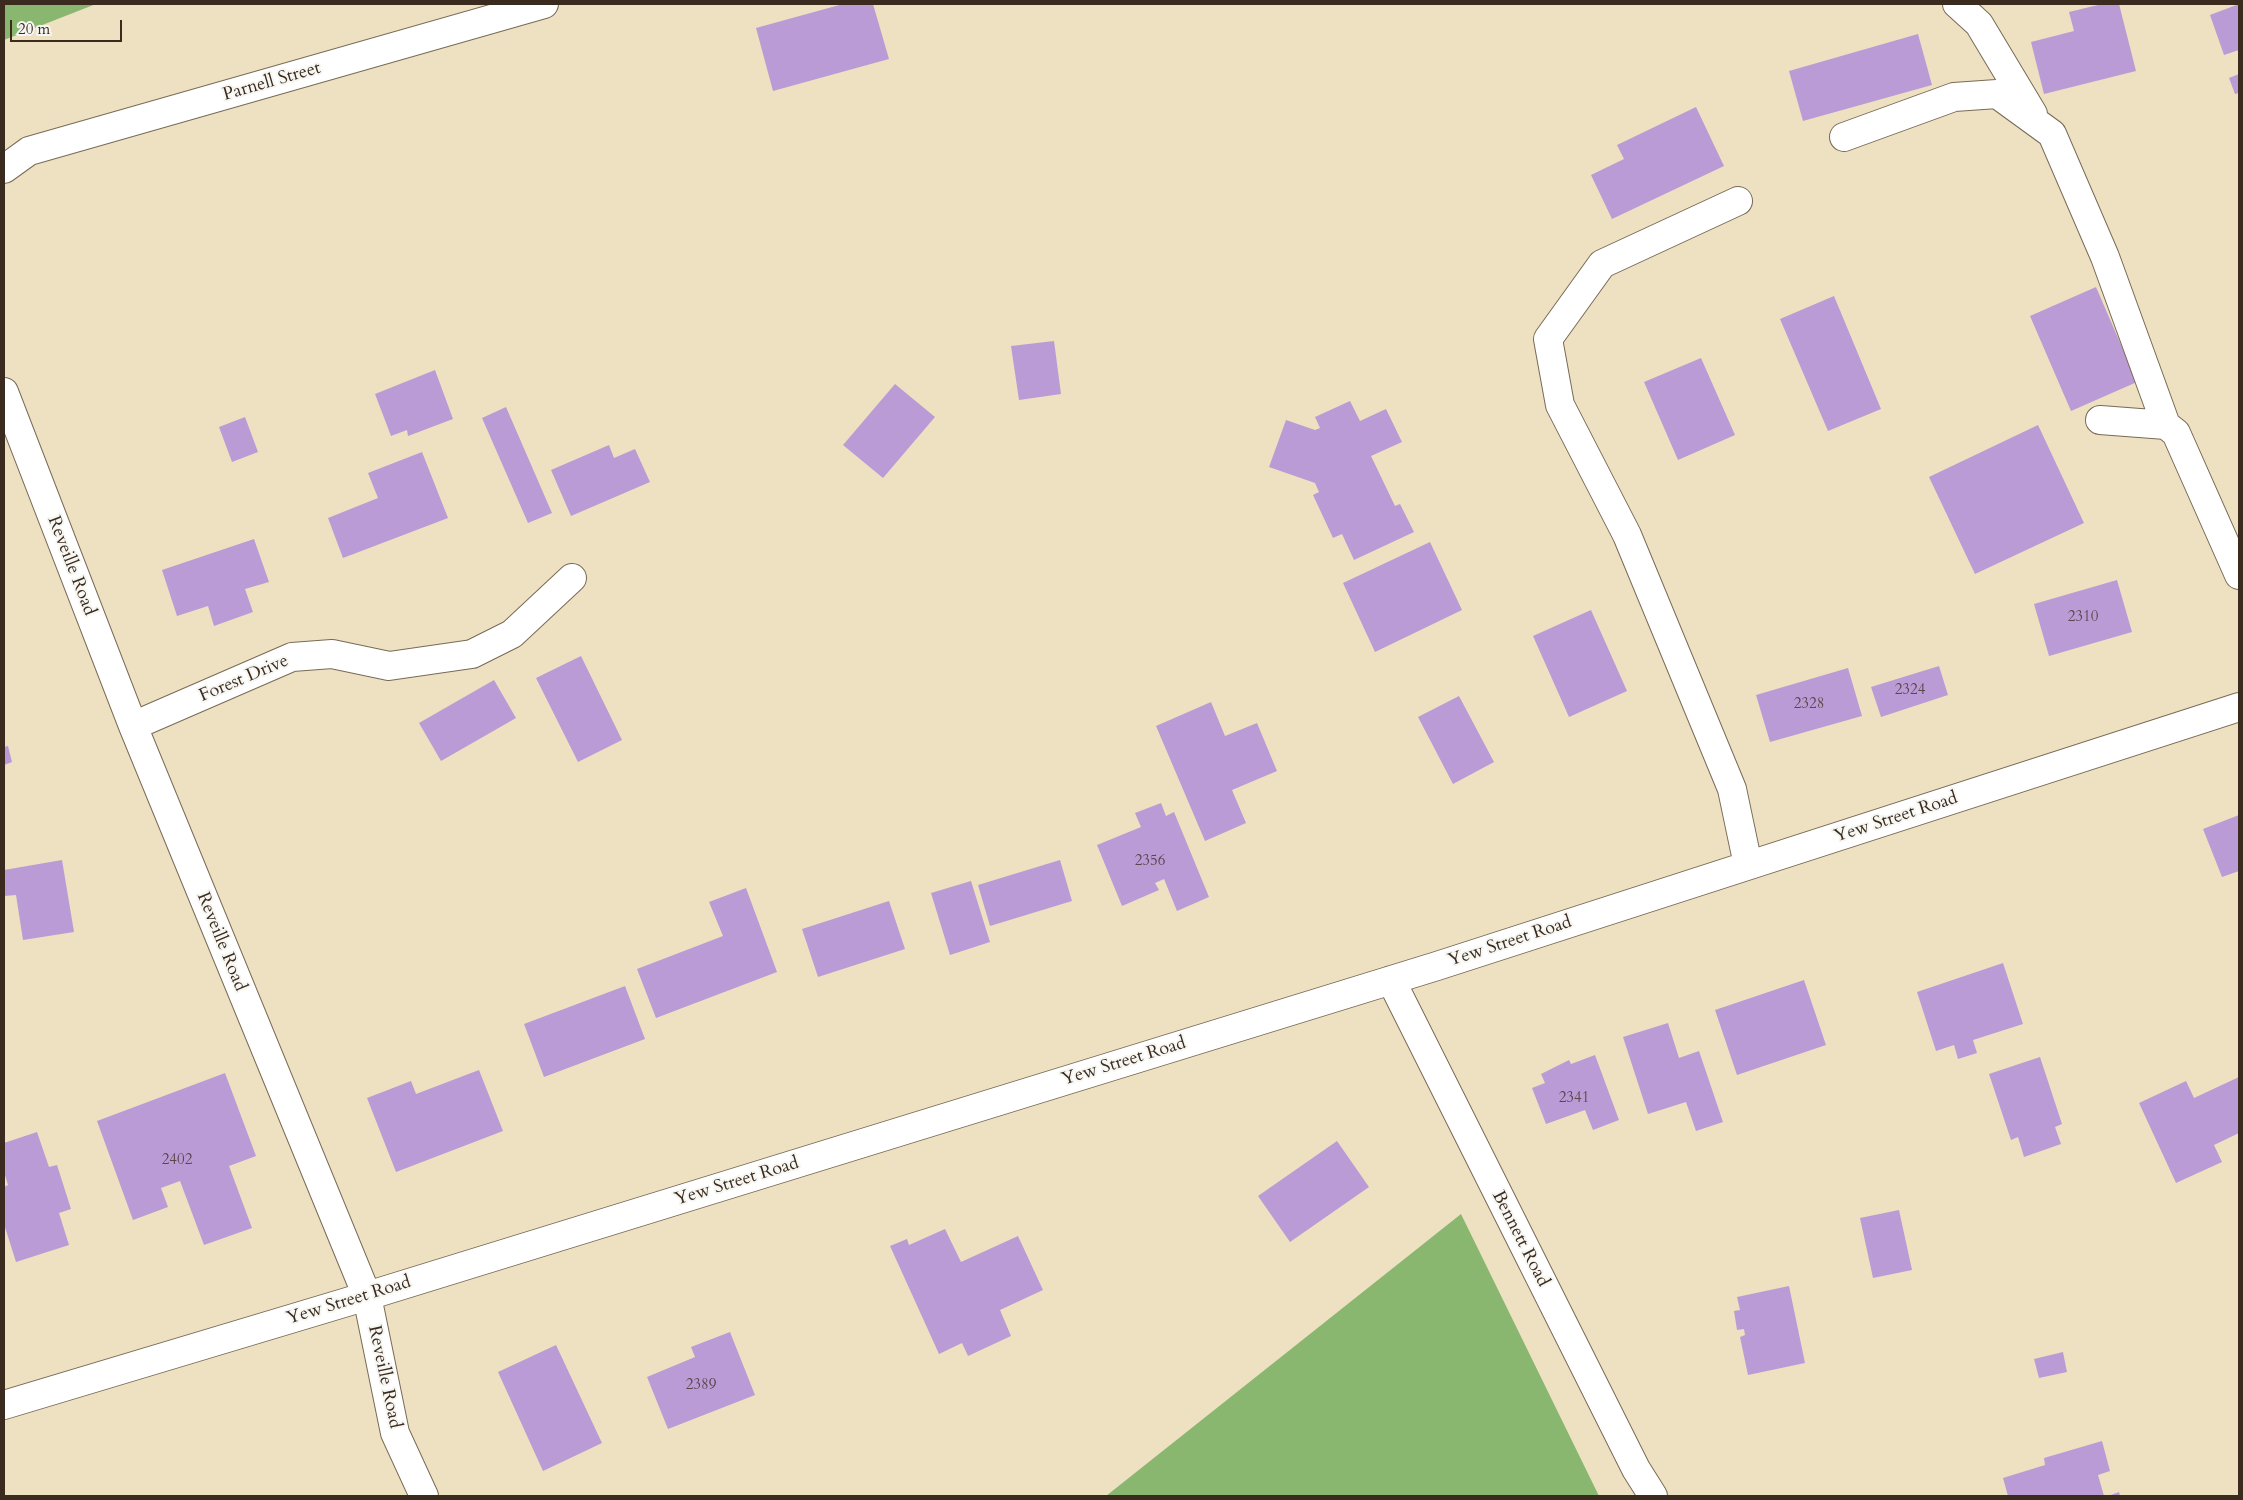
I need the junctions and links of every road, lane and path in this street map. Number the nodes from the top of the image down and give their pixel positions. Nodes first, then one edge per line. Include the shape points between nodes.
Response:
1 (544, 4) edge
2 (1957, 4) edge
3 (2038, 124) junction
4 (1844, 137) dead end
5 (4, 169) edge
6 (1738, 201) dead end
7 (4, 392) edge
8 (2100, 420) dead end
9 (2166, 425) junction
10 (2239, 575) edge
11 (572, 578) dead end
12 (2239, 707) edge
13 (133, 726) junction
14 (1748, 865) junction
15 (1391, 980) junction
16 (367, 1296) junction
17 (4, 1404) edge
18 (424, 1496) edge
19 (1653, 1496) edge

1 - 5 street, Parnell Street via 29,151
2 - 3 street via 1979,24
3 - 4 street via 1997,94 1954,97
3 - 9 street via 2052,134 2105,257
6 - 14 street via 1602,264 1548,339 1560,405 1627,535 1732,789
7 - 13 street, Reveille Road
8 - 9 street
9 - 10 street via 2176,432
11 - 13 street, Forest Drive via 512,634 472,654 389,666 332,654 292,657
12 - 14 street, Yew Street Road
13 - 16 street, Reveille Road
14 - 15 street, Yew Street Road
15 - 16 street, Yew Street Road
15 - 19 street, Bennett Road via 1631,1460
16 - 17 street, Yew Street Road
16 - 18 street, Reveille Road via 395,1433

